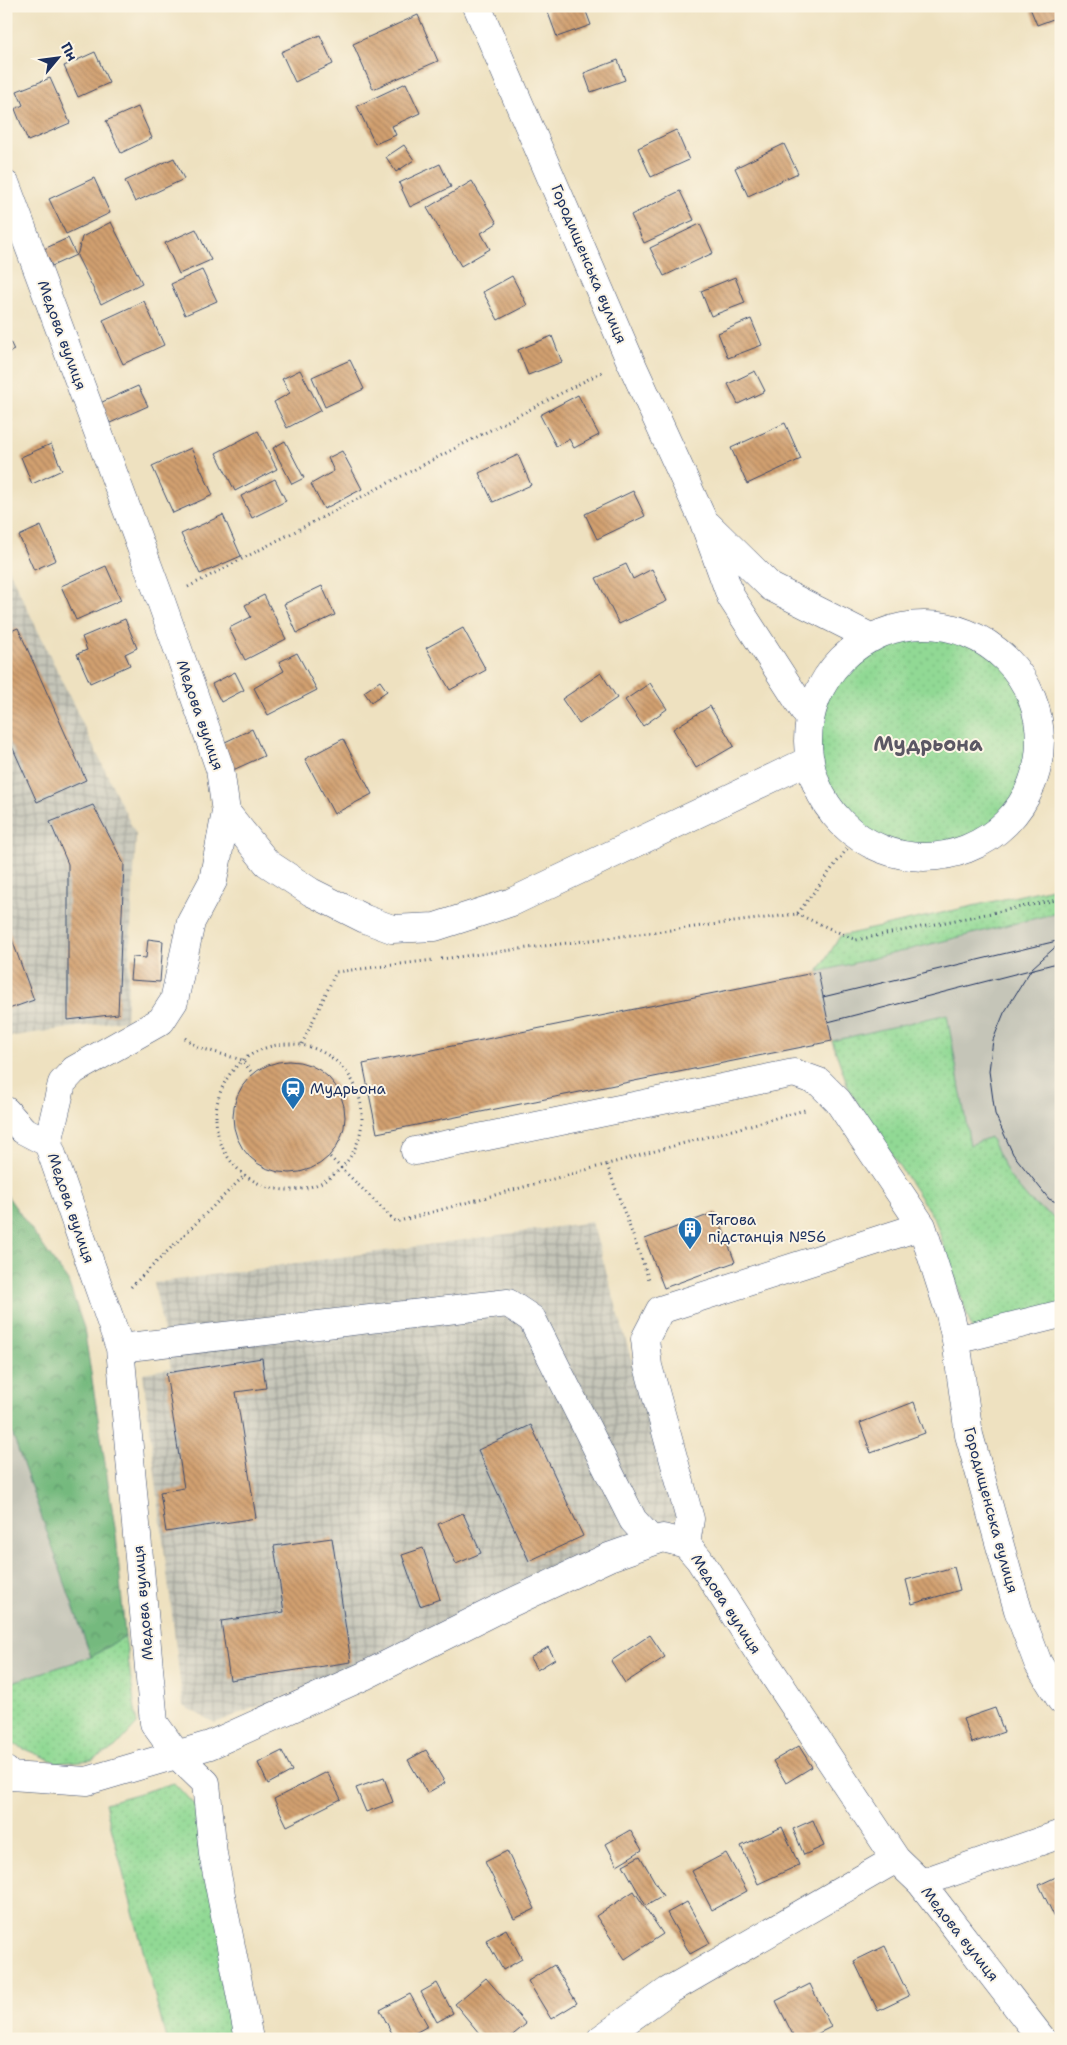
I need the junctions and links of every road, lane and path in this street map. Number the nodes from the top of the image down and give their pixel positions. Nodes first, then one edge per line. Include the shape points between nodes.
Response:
1 (477, 6) edge
2 (6, 185) edge
3 (629, 358) junction
4 (703, 520) junction
5 (161, 602) junction
6 (872, 638) junction
7 (809, 718) junction
8 (810, 760) junction
9 (226, 812) junction
10 (857, 836) junction
11 (1061, 899) edge
12 (798, 914) junction
13 (302, 1044) junction
14 (197, 1047) dead end
15 (242, 1060) junction
16 (253, 1074) dead end
17 (838, 1102) junction
18 (6, 1111) edge
19 (48, 1143) junction
20 (415, 1150) dead end
21 (330, 1157) dead end
22 (607, 1165) junction
23 (342, 1169) junction
24 (244, 1175) junction
25 (922, 1226) junction
26 (141, 1277) dead end
27 (660, 1310) junction
28 (1061, 1314) edge
29 (956, 1340) junction
30 (120, 1348) junction
31 (652, 1541) junction
32 (686, 1544) junction
33 (1061, 1700) edge
34 (177, 1754) junction
35 (8, 1776) edge
36 (1061, 1834) edge
37 (896, 1859) junction
38 (921, 1884) junction
39 (249, 2039) edge
40 (600, 2039) edge
41 (1042, 2039) edge

1 - 3 street, Городищенська вулиця
2 - 5 street, Медова вулиця
3 - 4 street, Городищенська вулиця
3 - 5 path
4 - 6 street, Городищенська вулиця via 771,587
4 - 7 street, Городищенська вулиця via 731,598
5 - 9 street, Медова вулиця via 220,769
6 - 7 street via 838,663 817,697
6 - 10 street via 900,628 932,625 960,631 992,646 1026,685 1038,719 1040,752 1032,786 1014,816 994,834 965,850 940,856 910,856 884,850
7 - 8 street
8 - 9 street via 512,902 435,927 392,929 311,892 267,864
8 - 10 street via 828,805
9 - 19 street, Медова вулиця via 213,881 191,922 174,1001 161,1021 74,1070 62,1083
10 - 12 path
11 - 12 path via 856,940
12 - 13 path via 336,972
13 - 15 path via 270,1045
13 - 23 path via 321,1050 338,1061 360,1094 363,1113 361,1133 354,1152
14 - 15 path
15 - 16 path
15 - 24 path via 220,1090 216,1127 221,1146
17 - 20 street, Городищенська вулиця via 819,1082 794,1072
17 - 22 path
17 - 25 street, Городищенська вулиця
18 - 19 street via 23,1130
19 - 30 street, Медова вулиця
21 - 23 path
22 - 23 path via 396,1222
22 - 27 path
23 - 24 path via 326,1181 306,1189 284,1190 263,1186
24 - 26 path
25 - 27 street
25 - 29 street, Городищенська вулиця
27 - 32 street via 645,1339 648,1366 690,1519
28 - 29 street
29 - 33 street, Городищенська вулиця via 969,1435 1018,1610 1038,1662
30 - 31 street via 508,1303 532,1319 633,1520
30 - 34 street, Медова вулиця via 154,1722
31 - 32 street, Медова вулиця via 663,1538
31 - 34 street, Медова вулиця via 600,1561 337,1688 210,1745
32 - 37 street, Медова вулиця via 699,1558
34 - 35 street via 88,1781
34 - 39 street, Медова вулиця via 206,1783 213,1854
36 - 38 street
37 - 38 street, Медова вулиця
37 - 40 street via 668,1991
38 - 41 street, Медова вулиця

